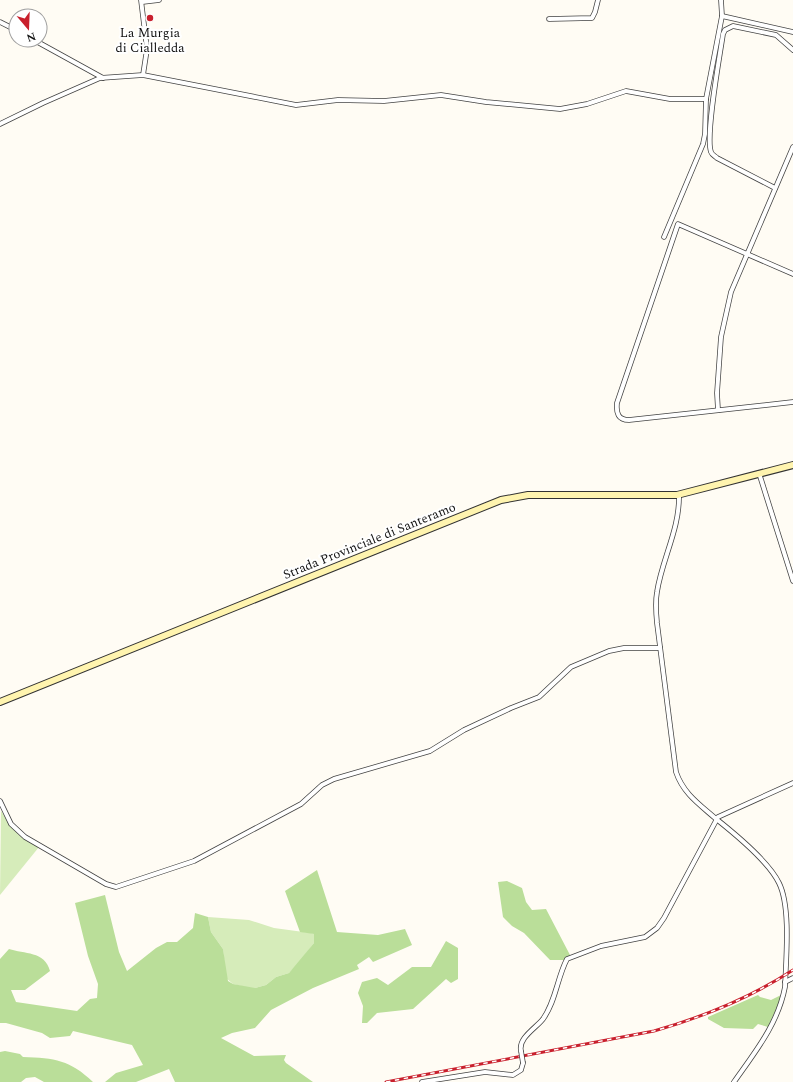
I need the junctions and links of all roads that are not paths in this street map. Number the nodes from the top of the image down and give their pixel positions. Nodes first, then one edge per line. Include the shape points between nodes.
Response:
1 (159, 0) edge
2 (598, 0) edge
3 (721, 0) edge
4 (141, 1) edge
5 (722, 16) junction
6 (548, 19) dead end
7 (793, 32) edge
8 (48, 48) edge
9 (793, 50) edge
10 (143, 75) junction
11 (103, 78) junction
12 (706, 99) junction
13 (0, 124) edge
14 (702, 146) junction
15 (793, 147) edge
16 (711, 148) junction
17 (775, 188) junction
18 (664, 236) dead end
19 (746, 254) junction
20 (793, 274) edge
21 (793, 402) edge
22 (718, 410) junction
23 (793, 463) edge
24 (761, 472) junction
25 (679, 494) junction
26 (793, 581) edge
27 (660, 648) junction
28 (0, 702) edge
29 (793, 783) edge
30 (0, 802) edge
31 (716, 819) junction
32 (793, 978) edge
33 (785, 982) junction
34 (422, 1082) edge
35 (734, 1082) edge

1 - 4 street
2 - 6 street via 592,18
3 - 5 street
4 - 10 street via 147,48
5 - 7 street
5 - 12 street
8 - 11 street
9 - 16 street via 776,35 733,26 725,30 713,104
10 - 11 street
10 - 12 street via 296,105 338,100 384,101 441,95 560,109 586,104 626,91 670,99
11 - 13 street via 37,105
12 - 14 street
14 - 16 street
14 - 18 street
15 - 17 street
16 - 17 street via 712,154 717,158
17 - 19 street
19 - 20 street
19 - 22 street via 731,292 721,337
19 - 22 street via 678,224 616,403 619,417 623,420
21 - 22 street
23 - 24 main road, Strada Provinciale di Santeramo
24 - 25 main road, Strada Provinciale di Santeramo
24 - 26 street
25 - 27 street via 675,530 656,594 656,623
25 - 28 main road, Strada Provinciale di Santeramo via 528,495 501,500
27 - 30 street via 617,649 584,661 566,672 539,697 464,730 430,751 334,779 322,785 301,804 200,858 116,887 106,884 24,837 11,824
27 - 31 street via 676,772 679,781 691,797
29 - 31 street
31 - 33 street via 768,866 780,884 785,909
31 - 34 street, bridge via 691,870 659,925 645,937 601,946 567,959 551,1004 542,1020 521,1045 521,1070 511,1077 485,1072
32 - 33 street
33 - 35 street via 783,999 772,1025

